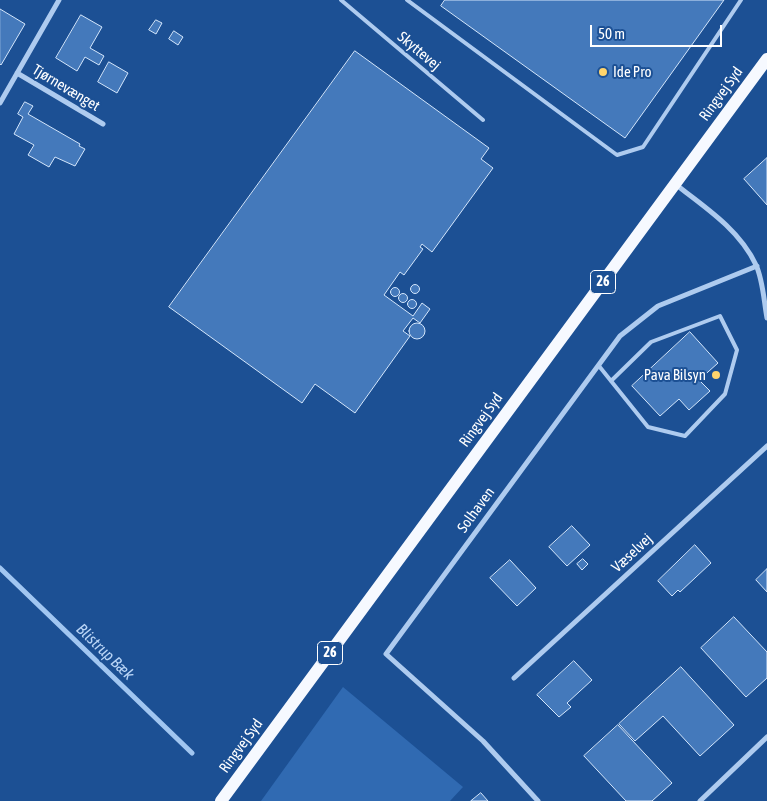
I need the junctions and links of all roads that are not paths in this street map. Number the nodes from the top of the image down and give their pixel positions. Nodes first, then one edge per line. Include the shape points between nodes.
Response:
1 (59, 0) edge
2 (341, 0) edge
3 (407, 0) edge
4 (741, 0) edge
5 (767, 59) edge
6 (17, 73) junction
7 (0, 103) edge
8 (483, 120) dead end
9 (103, 124) dead end
10 (675, 184) junction
11 (757, 266) junction
12 (767, 318) edge
13 (599, 366) junction
14 (611, 382) junction
15 (767, 446) edge
16 (514, 678) dead end
17 (767, 737) edge
18 (221, 801) edge
19 (538, 801) edge
20 (700, 801) edge

1 - 6 street, Tjørnevænget
2 - 8 lane, Skyttevej
3 - 4 lane via 617,155 643,147
5 - 10 main road, Ringvej Syd / 26
6 - 7 street, Tjørnevænget
6 - 9 street, Tjørnevænget
10 - 11 street via 724,222
10 - 18 main road, Ringvej Syd / 26
11 - 12 street
11 - 13 street, Solhaven via 658,306 620,336
13 - 14 lane
13 - 19 street, Solhaven via 386,654 483,741
14 - 14 lane via 648,427 685,436 725,394 737,350 720,316 651,342
15 - 16 street, Væselvej
17 - 20 street

